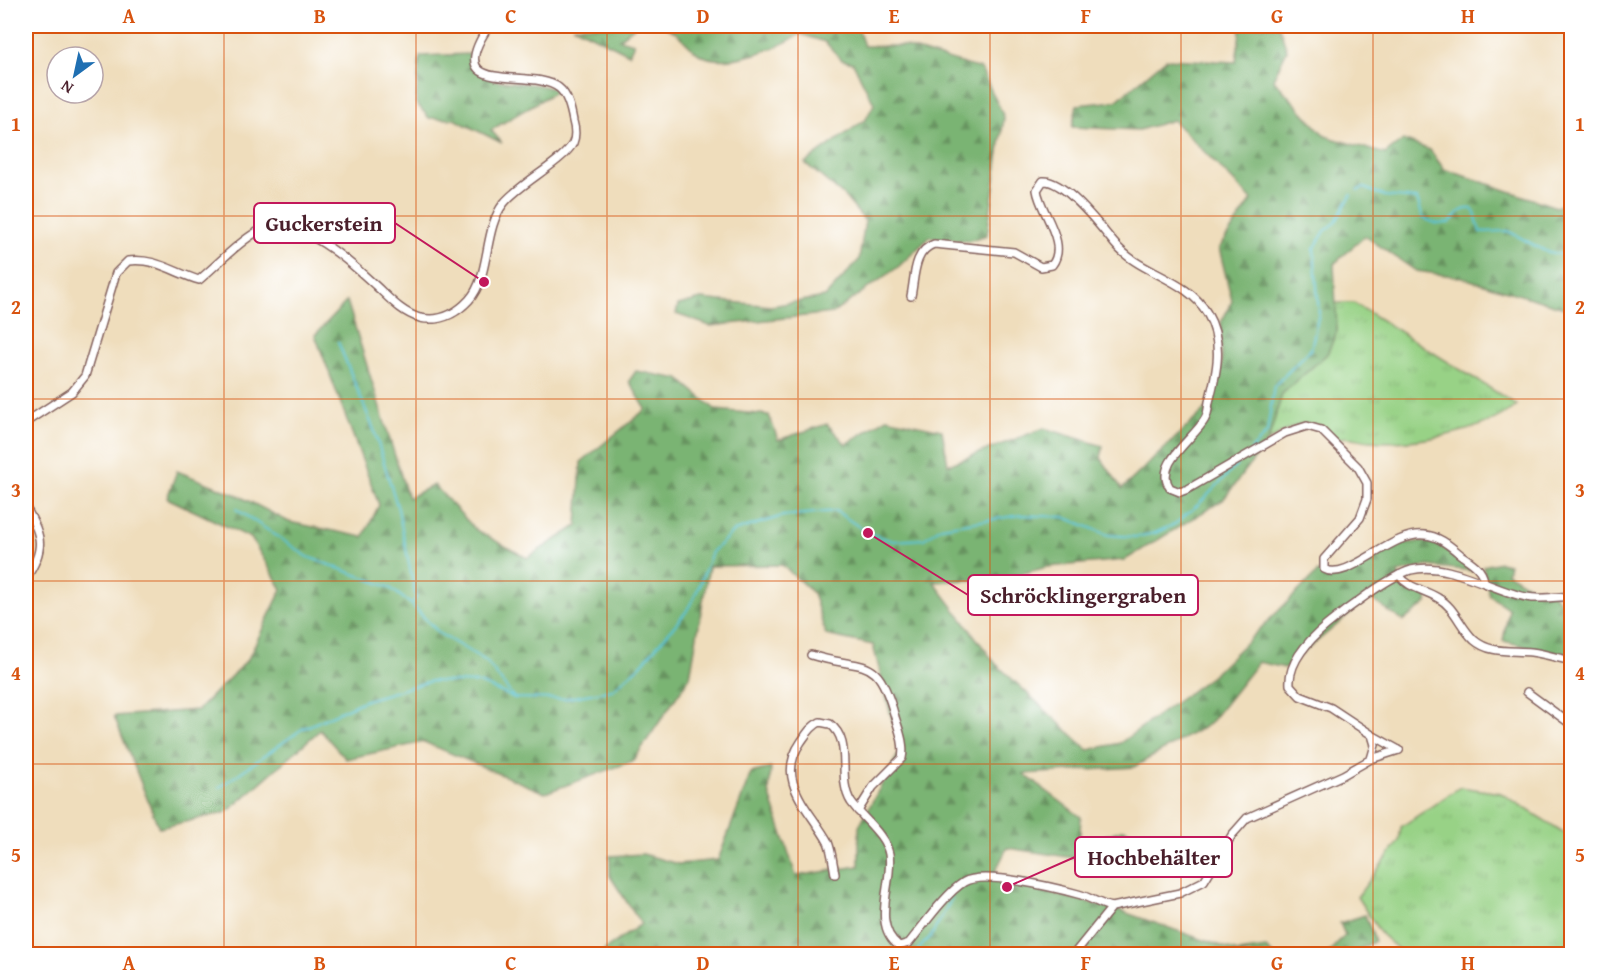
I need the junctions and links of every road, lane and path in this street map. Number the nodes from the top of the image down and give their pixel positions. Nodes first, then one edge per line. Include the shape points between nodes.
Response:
1 (489, 26) edge
2 (911, 296) dead end
3 (26, 422) edge
4 (26, 508) edge
5 (1399, 575) junction
6 (26, 578) edge
7 (1484, 581) junction
8 (1572, 596) edge
9 (811, 655) dead end
10 (1572, 661) edge
11 (1527, 692) dead end
12 (1572, 725) edge
13 (1372, 735) junction
14 (1371, 759) junction
15 (858, 811) junction
16 (835, 874) dead end
17 (1112, 907) junction
18 (1074, 954) edge

1 - 3 street via 476,49 475,61 480,69 497,77 558,87 571,109 574,139 566,152 502,205 476,290 456,312 437,319 411,314 341,254 294,230 273,226 255,233 200,280 153,261 128,261 116,273 85,376 72,392
2 - 7 street via 918,257 934,244 1014,252 1041,267 1052,265 1056,244 1037,190 1041,182 1050,181 1089,213 1125,255 1185,290 1202,305 1213,325 1217,373 1202,424 1168,466 1166,482 1173,490 1180,492 1193,487 1295,429 1317,428 1358,467 1368,490 1360,518 1324,559 1324,570 1344,571 1394,541 1425,535 1444,542 1473,564
4 - 6 street via 36,524 40,546 39,558
5 - 7 street via 1429,569
5 - 10 street via 1410,586 1447,604 1473,639 1483,646
5 - 13 street via 1320,630 1297,659 1289,677 1290,685 1300,696 1331,708
7 - 8 street via 1527,597
9 - 15 street via 873,670 884,682 894,714 902,758 873,788
11 - 12 street
13 - 14 street via 1375,745
13 - 14 street via 1399,750
14 - 17 street via 1242,822 1209,876 1198,885
15 - 16 street via 845,787 841,736 831,724 816,723 795,750 789,767 802,801 830,847
15 - 17 street via 887,848 886,926 899,945 909,943 959,886 974,878 1076,893
17 - 18 street

